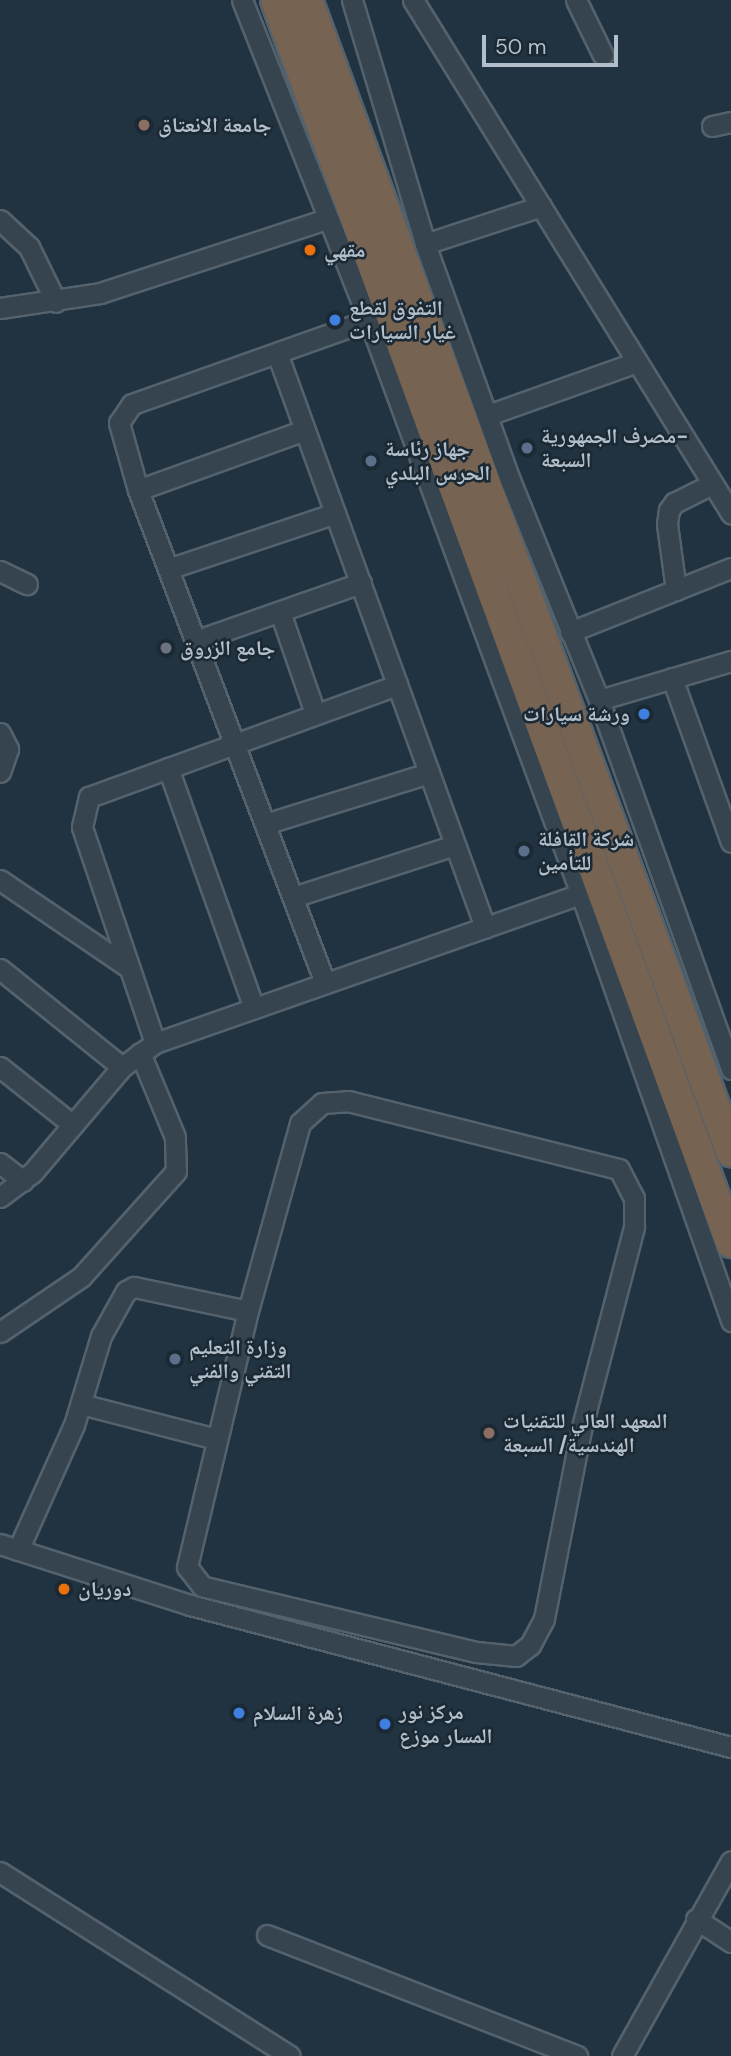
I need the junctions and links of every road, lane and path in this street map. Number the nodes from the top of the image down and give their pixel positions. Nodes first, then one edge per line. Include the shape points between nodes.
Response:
1 (242, 0) edge
2 (276, 0) edge
3 (307, 0) edge
4 (352, 0) edge
5 (576, 0) edge
6 (415, 1) edge
7 (603, 55) dead end
8 (541, 206) junction
9 (327, 219) junction
10 (0, 220) edge
11 (425, 244) junction
12 (56, 302) junction
13 (0, 308) edge
14 (369, 320) junction
15 (277, 353) junction
16 (637, 362) junction
17 (488, 415) junction
18 (419, 424) junction
19 (305, 430) junction
20 (712, 484) junction
21 (138, 490) junction
22 (335, 513) junction
23 (731, 513) edge
24 (459, 532) junction
25 (731, 568) edge
26 (168, 569) junction
27 (0, 571) edge
28 (360, 583) junction
29 (27, 584) dead end
30 (676, 590) junction
31 (280, 612) junction
32 (570, 632) junction
33 (195, 640) junction
34 (731, 661) edge
35 (672, 678) junction
36 (397, 685) junction
37 (599, 700) junction
38 (316, 713) junction
39 (0, 733) edge
40 (234, 743) junction
41 (168, 768) junction
42 (0, 772) edge
43 (429, 773) junction
44 (265, 824) junction
45 (731, 842) edge
46 (455, 845) junction
47 (0, 880) edge
48 (581, 894) junction
49 (293, 897) junction
50 (485, 928) junction
51 (128, 967) junction
52 (0, 969) edge
53 (325, 983) junction
54 (254, 1008) junction
55 (725, 1035) edge
56 (148, 1048) junction
57 (0, 1067) edge
58 (122, 1067) junction
59 (731, 1069) edge
60 (73, 1125) junction
61 (731, 1151) edge
62 (0, 1163) edge
63 (23, 1181) junction
64 (0, 1197) edge
65 (731, 1242) edge
66 (248, 1311) junction
67 (731, 1321) edge
68 (0, 1332) edge
69 (81, 1404) junction
70 (216, 1439) junction
71 (9, 1547) edge
72 (731, 1747) edge
73 (731, 1861) edge
74 (0, 1872) edge
75 (696, 1919) junction
76 (267, 1935) dead end
77 (731, 1942) edge
78 (290, 2056) edge
79 (577, 2056) edge
80 (623, 2056) edge

1 - 9 street
2 - 18 highway
3 - 61 highway
4 - 11 street
5 - 7 street
6 - 8 street
8 - 11 street
8 - 16 street
9 - 12 street via 203,262
9 - 14 street
10 - 12 street via 29,247
11 - 17 street
12 - 13 street
14 - 15 street
14 - 18 street
15 - 19 street
15 - 21 street via 126,409 120,432
16 - 17 street
16 - 20 street
17 - 32 street
18 - 24 highway
19 - 21 street
19 - 22 street
20 - 23 street
20 - 30 street via 669,510
21 - 26 street
22 - 26 street
22 - 28 street
24 - 48 street
24 - 65 highway
25 - 30 street
26 - 33 street
27 - 29 street
28 - 31 street
28 - 36 street
30 - 32 street
31 - 33 street
31 - 38 street
32 - 37 street
33 - 40 street
34 - 35 street
35 - 37 street
35 - 45 street
36 - 38 street
36 - 43 street
37 - 55 street
38 - 40 street
39 - 42 street via 8,749
40 - 41 street
40 - 44 street
41 - 51 street via 96,792 82,815
41 - 54 street
43 - 44 street
43 - 46 street
44 - 49 street
46 - 49 street
46 - 50 street
47 - 51 street
48 - 50 street
48 - 67 street
49 - 53 street
50 - 53 street
51 - 56 street
52 - 58 street
53 - 54 street
54 - 56 street
55 - 59 street
56 - 58 street
56 - 68 street via 174,1137 176,1171 81,1277
57 - 60 street
58 - 60 street
60 - 63 street
62 - 63 street
63 - 64 street
66 - 69 street via 134,1287 118,1300 107,1324
66 - 70 street
66 - 70 street via 300,1124 322,1103 348,1101 416,1116 619,1169 634,1198 634,1227 581,1430 544,1619 530,1645 516,1656 476,1652 202,1586 187,1567 188,1552
69 - 70 street
69 - 71 street via 51,1487
71 - 72 street via 190,1605
73 - 75 street
74 - 78 street
75 - 77 street
75 - 80 street
76 - 79 street

